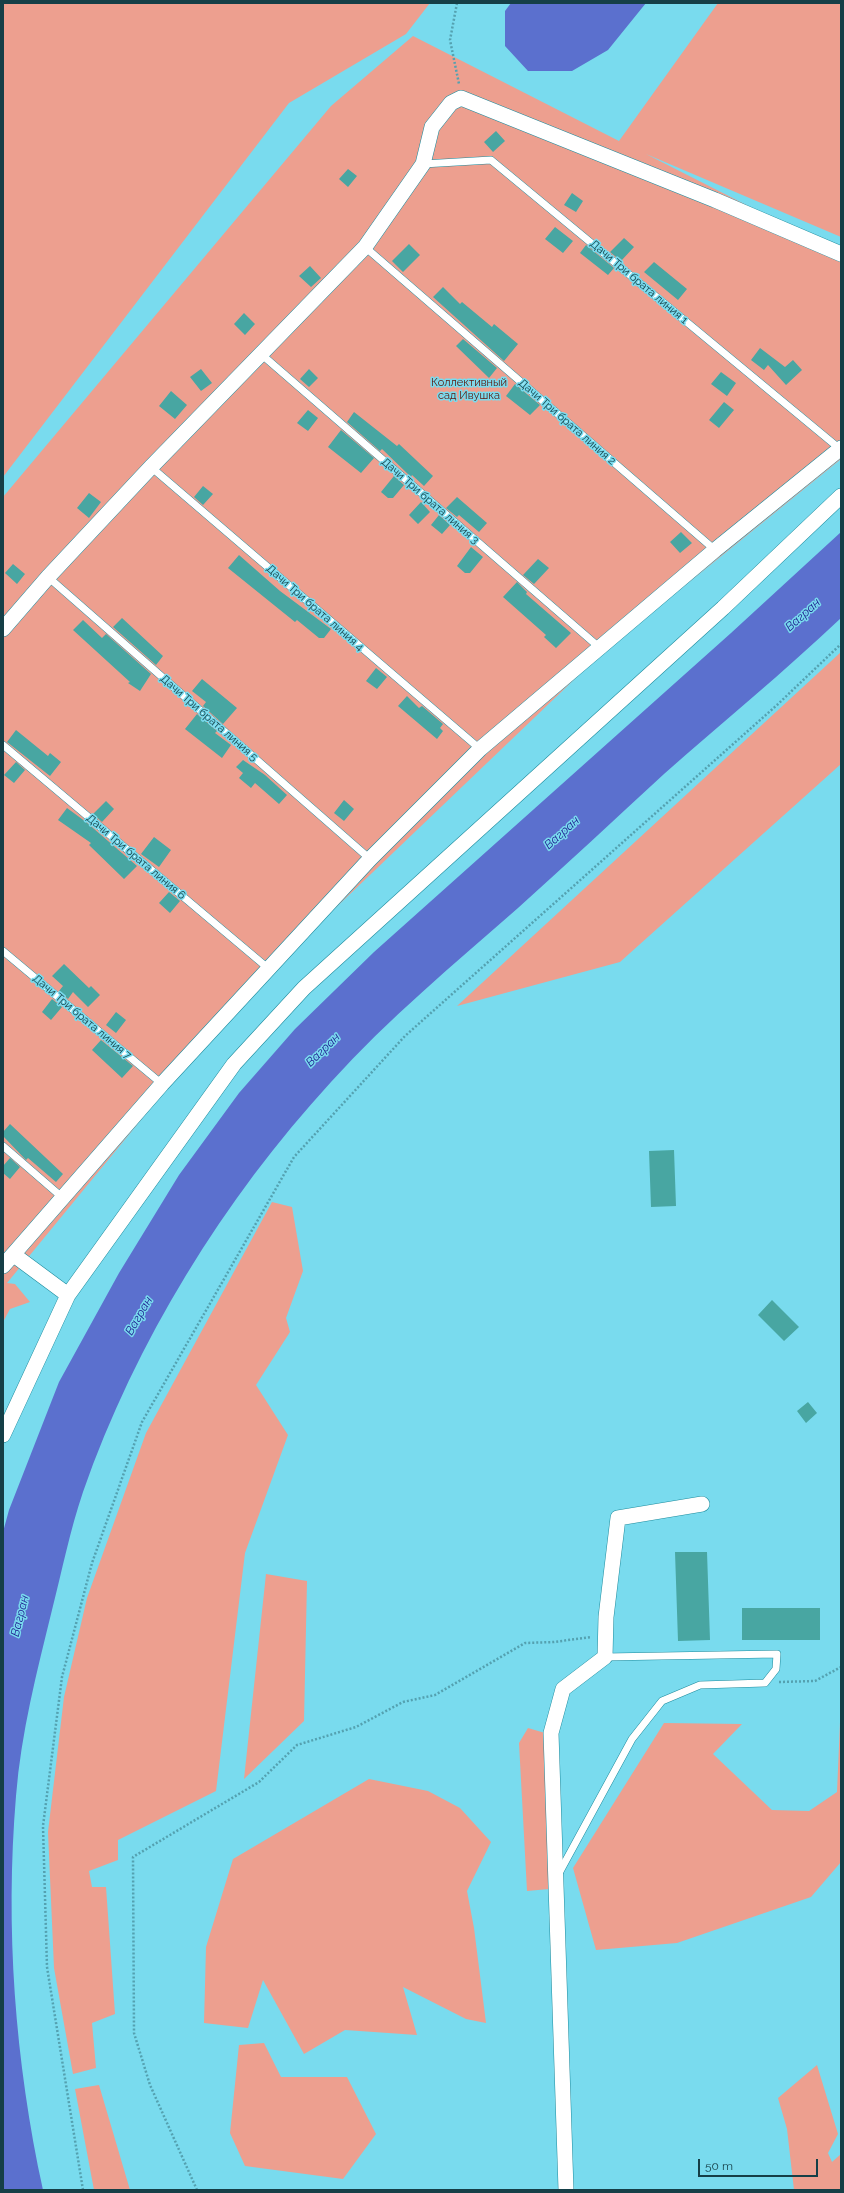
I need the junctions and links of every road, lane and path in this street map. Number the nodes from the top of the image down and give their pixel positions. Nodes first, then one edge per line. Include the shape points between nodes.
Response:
1 (458, 3) edge
2 (461, 98) junction
3 (423, 164) junction
4 (364, 247) junction
5 (841, 254) edge
6 (261, 354) junction
7 (840, 448) edge
8 (151, 467) junction
9 (841, 496) edge
10 (715, 550) junction
11 (48, 577) junction
12 (3, 629) edge
13 (841, 644) edge
14 (600, 648) junction
15 (3, 745) edge
16 (480, 749) junction
17 (370, 859) junction
18 (3, 951) edge
19 (269, 969) junction
20 (162, 1084) junction
21 (3, 1146) edge
22 (64, 1198) junction
23 (14, 1255) junction
24 (3, 1266) edge
25 (68, 1296) junction
26 (3, 1435) edge
27 (702, 1504) dead end
28 (605, 1657) junction
29 (841, 1667) edge
30 (765, 1683) junction
31 (557, 1878) junction
32 (83, 2190) edge
33 (196, 2190) edge
34 (566, 2190) edge

1 - 2 path via 450,40
2 - 3 street via 451,103 432,127
2 - 5 street via 715,200
3 - 4 street
3 - 7 lane, Дачи Три брата линия 1 via 491,160
4 - 6 street
4 - 10 lane, Дачи Три брата линия 2
6 - 8 street
6 - 14 lane, Дачи Три брата линия 3
7 - 10 street
8 - 11 street
8 - 16 lane, Дачи Три брата линия 4
9 - 25 street via 723,608 304,988 234,1064
10 - 14 street
11 - 12 street
11 - 17 lane, Дачи Три брата линия 5
13 - 32 path via 777,705 405,1036 294,1157 142,1422 92,1563 62,1677 43,1826 47,1967
14 - 16 street
15 - 19 lane, Дачи Три брата линия 6
16 - 17 street
17 - 19 street
18 - 20 lane, Дачи Три брата линия 7
19 - 20 street
20 - 22 street
21 - 22 lane
22 - 23 street
23 - 24 street
23 - 25 street
25 - 26 street
27 - 28 street via 618,1518 606,1617
28 - 30 lane via 777,1654 776,1669
28 - 31 street via 564,1689 551,1733
28 - 33 path via 592,1637 526,1643 435,1695 403,1702 356,1727 297,1745 259,1782 133,1858 134,2032 150,2085
29 - 30 path via 815,1681
30 - 31 lane via 700,1685 662,1701 632,1739
31 - 34 street

